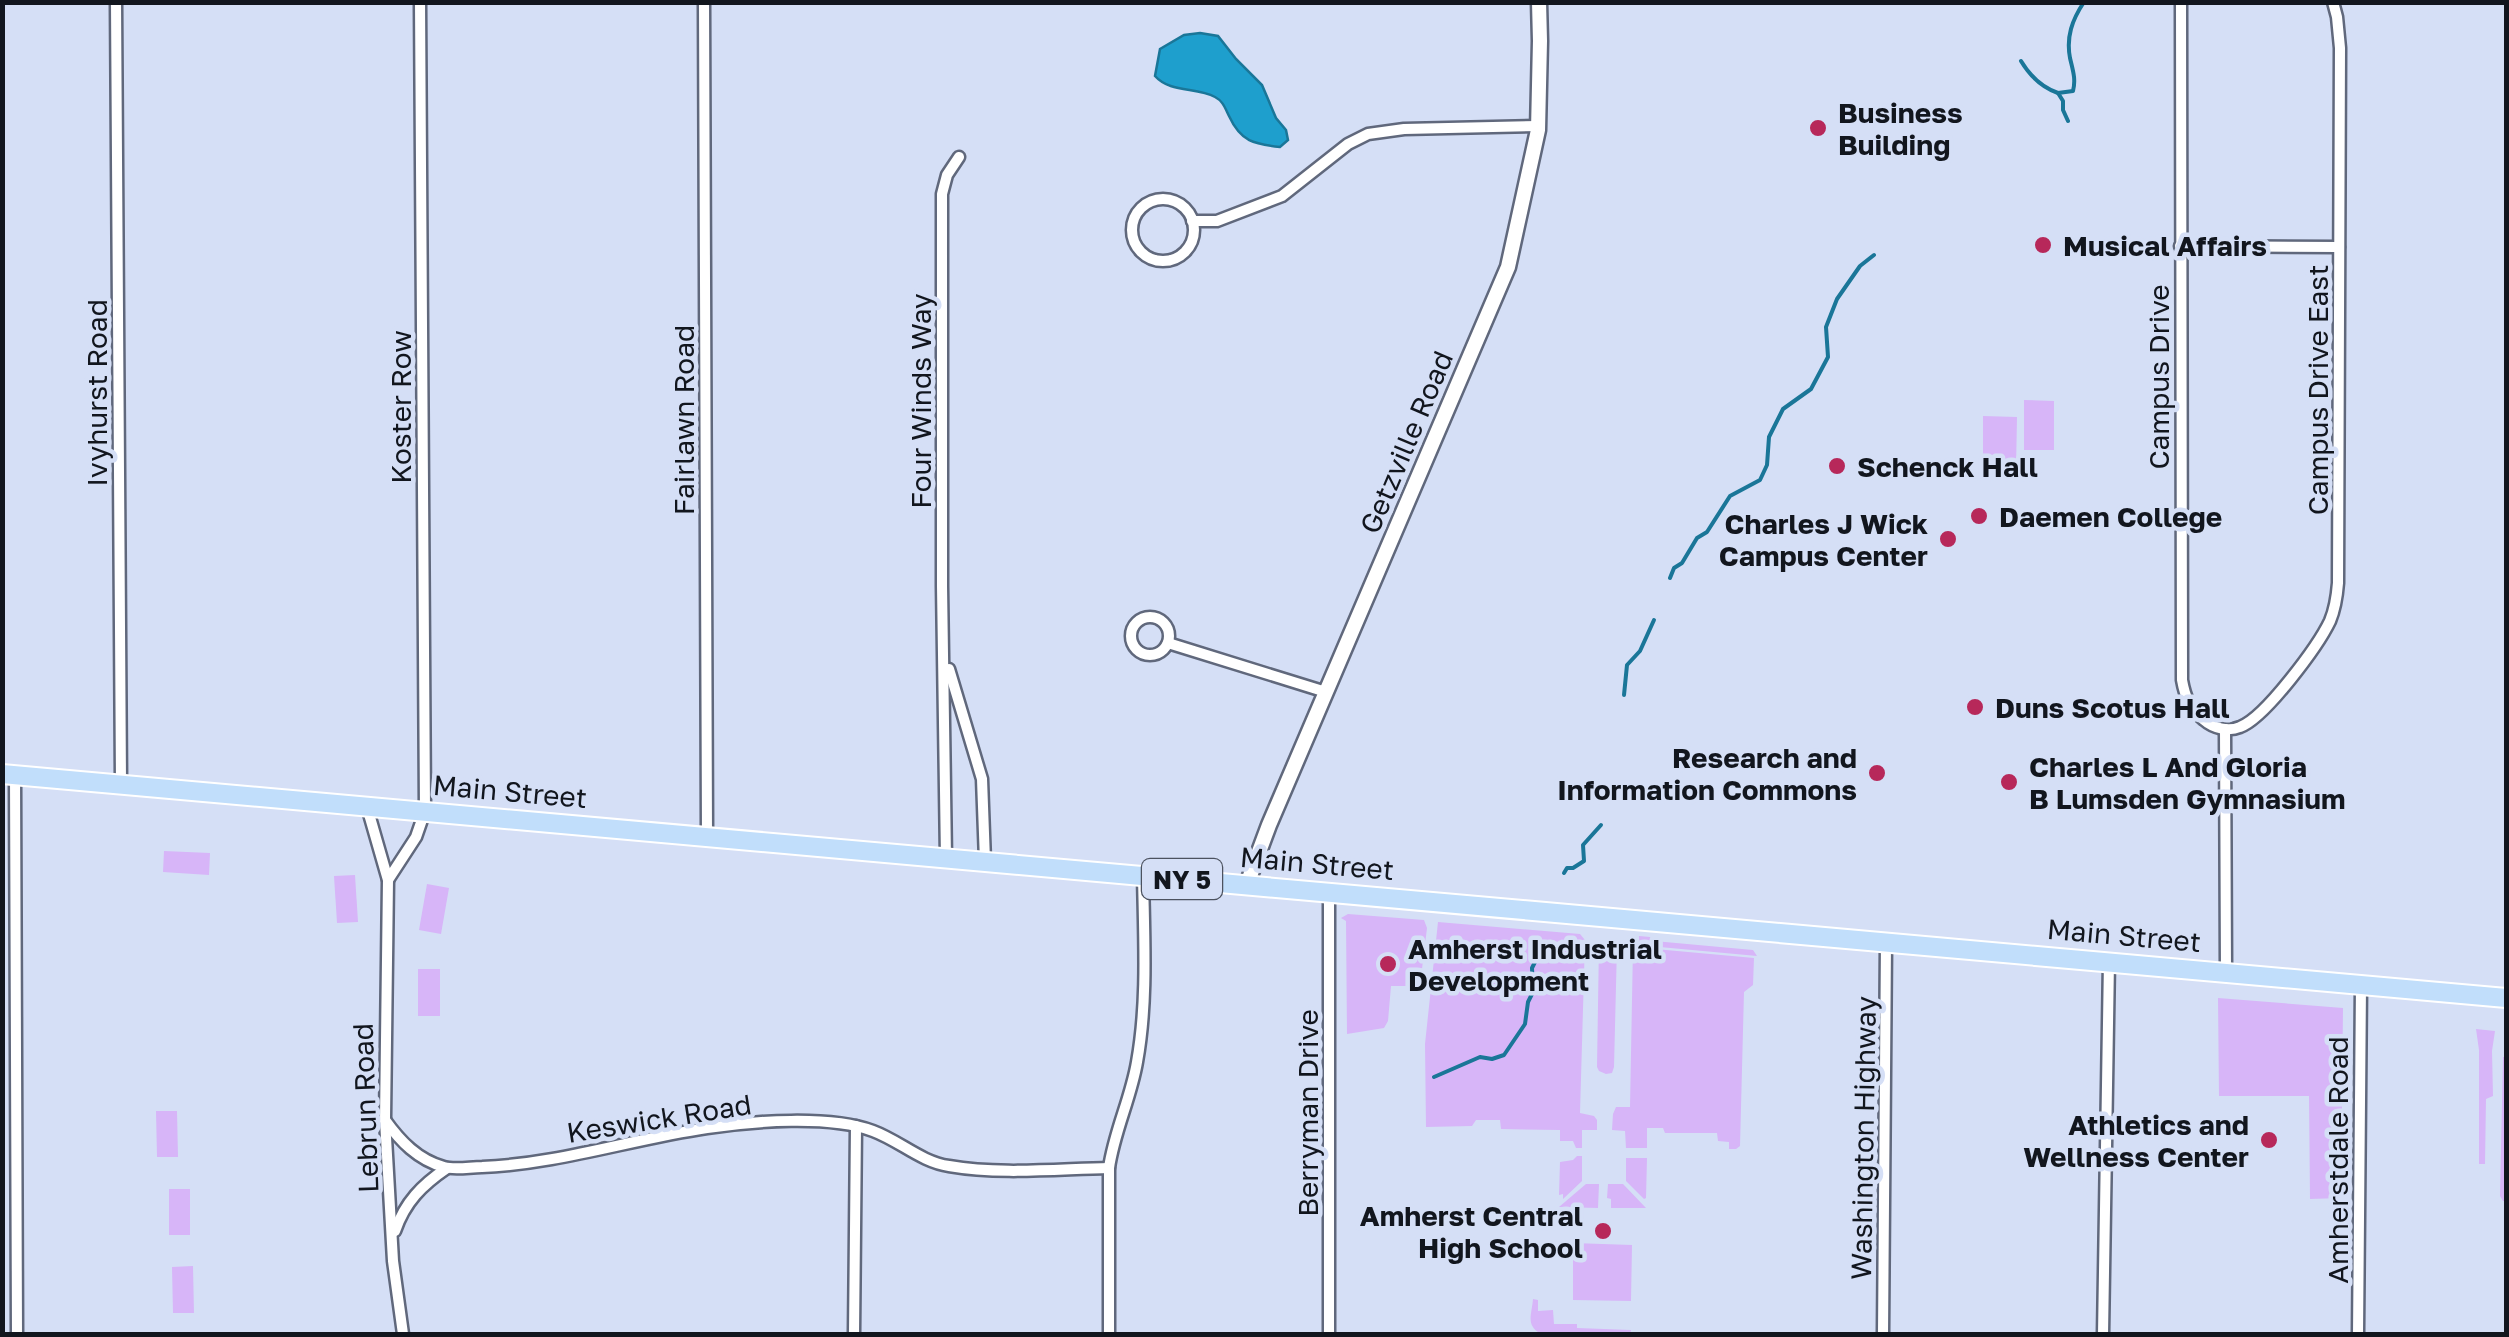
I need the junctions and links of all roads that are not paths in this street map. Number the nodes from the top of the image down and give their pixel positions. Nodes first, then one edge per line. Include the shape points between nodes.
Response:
1 (116, 2) edge
2 (420, 2) edge
3 (704, 2) edge
4 (1539, 2) edge
5 (2181, 2) edge
6 (2333, 2) edge
7 (1538, 126) junction
8 (960, 157) dead end
9 (1192, 222) junction
10 (2180, 246) junction
11 (2340, 247) junction
12 (1168, 643) dead end
13 (944, 649) junction
14 (1326, 692) junction
15 (2225, 730) junction
16 (9, 775) edge
17 (121, 784) junction
18 (367, 807) junction
19 (425, 811) junction
20 (707, 836) junction
21 (946, 858) junction
22 (985, 861) junction
23 (1143, 875) junction
24 (388, 880) junction
25 (1247, 884) junction
26 (1329, 892) junction
27 (2, 939) edge
28 (16, 939) junction
29 (1886, 941) junction
30 (2109, 961) junction
31 (2226, 972) junction
32 (2360, 985) junction
33 (2506, 998) edge
34 (385, 1120) junction
35 (856, 1126) junction
36 (447, 1168) junction
37 (1109, 1168) junction
38 (392, 1240) junction
39 (2, 1328) edge
40 (17, 1331) edge
41 (403, 1334) edge
42 (854, 1334) edge
43 (1109, 1334) edge
44 (1330, 1334) edge
45 (1883, 1334) edge
46 (2103, 1334) edge
47 (2358, 1334) edge

1 - 17 street, Ivyhurst Road
2 - 19 street, Koster Row
3 - 20 street, Fairlawn Road
4 - 7 street, Getzville Road
5 - 10 street, Campus Drive
6 - 11 street, Campus Drive East via 2340,48
7 - 9 street via 1368,134 1282,196 1217,221
7 - 14 street, Getzville Road via 1508,267
8 - 13 street, Four Winds Way via 942,194
9 - 9 street via 1170,200 1150,202 1135,216 1132,237 1142,254 1171,260 1187,250
10 - 11 street
10 - 15 street, Campus Drive via 2182,680 2190,706
11 - 15 street, Campus Drive East via 2336,602 2325,630 2273,699 2243,726
12 - 14 street
13 - 21 street, Four Winds Way
13 - 22 street, Four Winds Way via 982,779
14 - 25 street, Getzville Road
15 - 31 street
16 - 17 main road, Main Street / NY 5
16 - 28 street
17 - 18 main road, Main Street / NY 5
18 - 19 main road, Main Street / NY 5
18 - 24 street, Lebrun Road
19 - 20 main road, Main Street / NY 5
19 - 24 street
20 - 21 main road, Main Street / NY 5
21 - 22 main road, Main Street / NY 5
22 - 23 main road, Main Street / NY 5
23 - 25 main road, Main Street / NY 5
23 - 37 street via 1142,1022
24 - 34 street, Lebrun Road
25 - 26 main road, Main Street / NY 5
26 - 29 main road, Main Street / NY 5
26 - 44 street, Berryman Drive
27 - 28 street
28 - 40 street
29 - 30 main road, Main Street / NY 5
29 - 45 street, Washington Highway
30 - 31 main road, Main Street / NY 5
30 - 46 street
31 - 32 main road, Main Street / NY 5
32 - 33 main road, Main Street / NY 5
32 - 47 street, Amherstdale Road
34 - 36 street via 412,1150
34 - 38 street, Lebrun Road
35 - 36 street, Keswick Road via 748,1123 501,1166
35 - 37 street, Keswick Road via 945,1166
35 - 42 street
36 - 38 street via 412,1198
37 - 43 street
38 - 41 street, Lebrun Road
39 - 40 street

